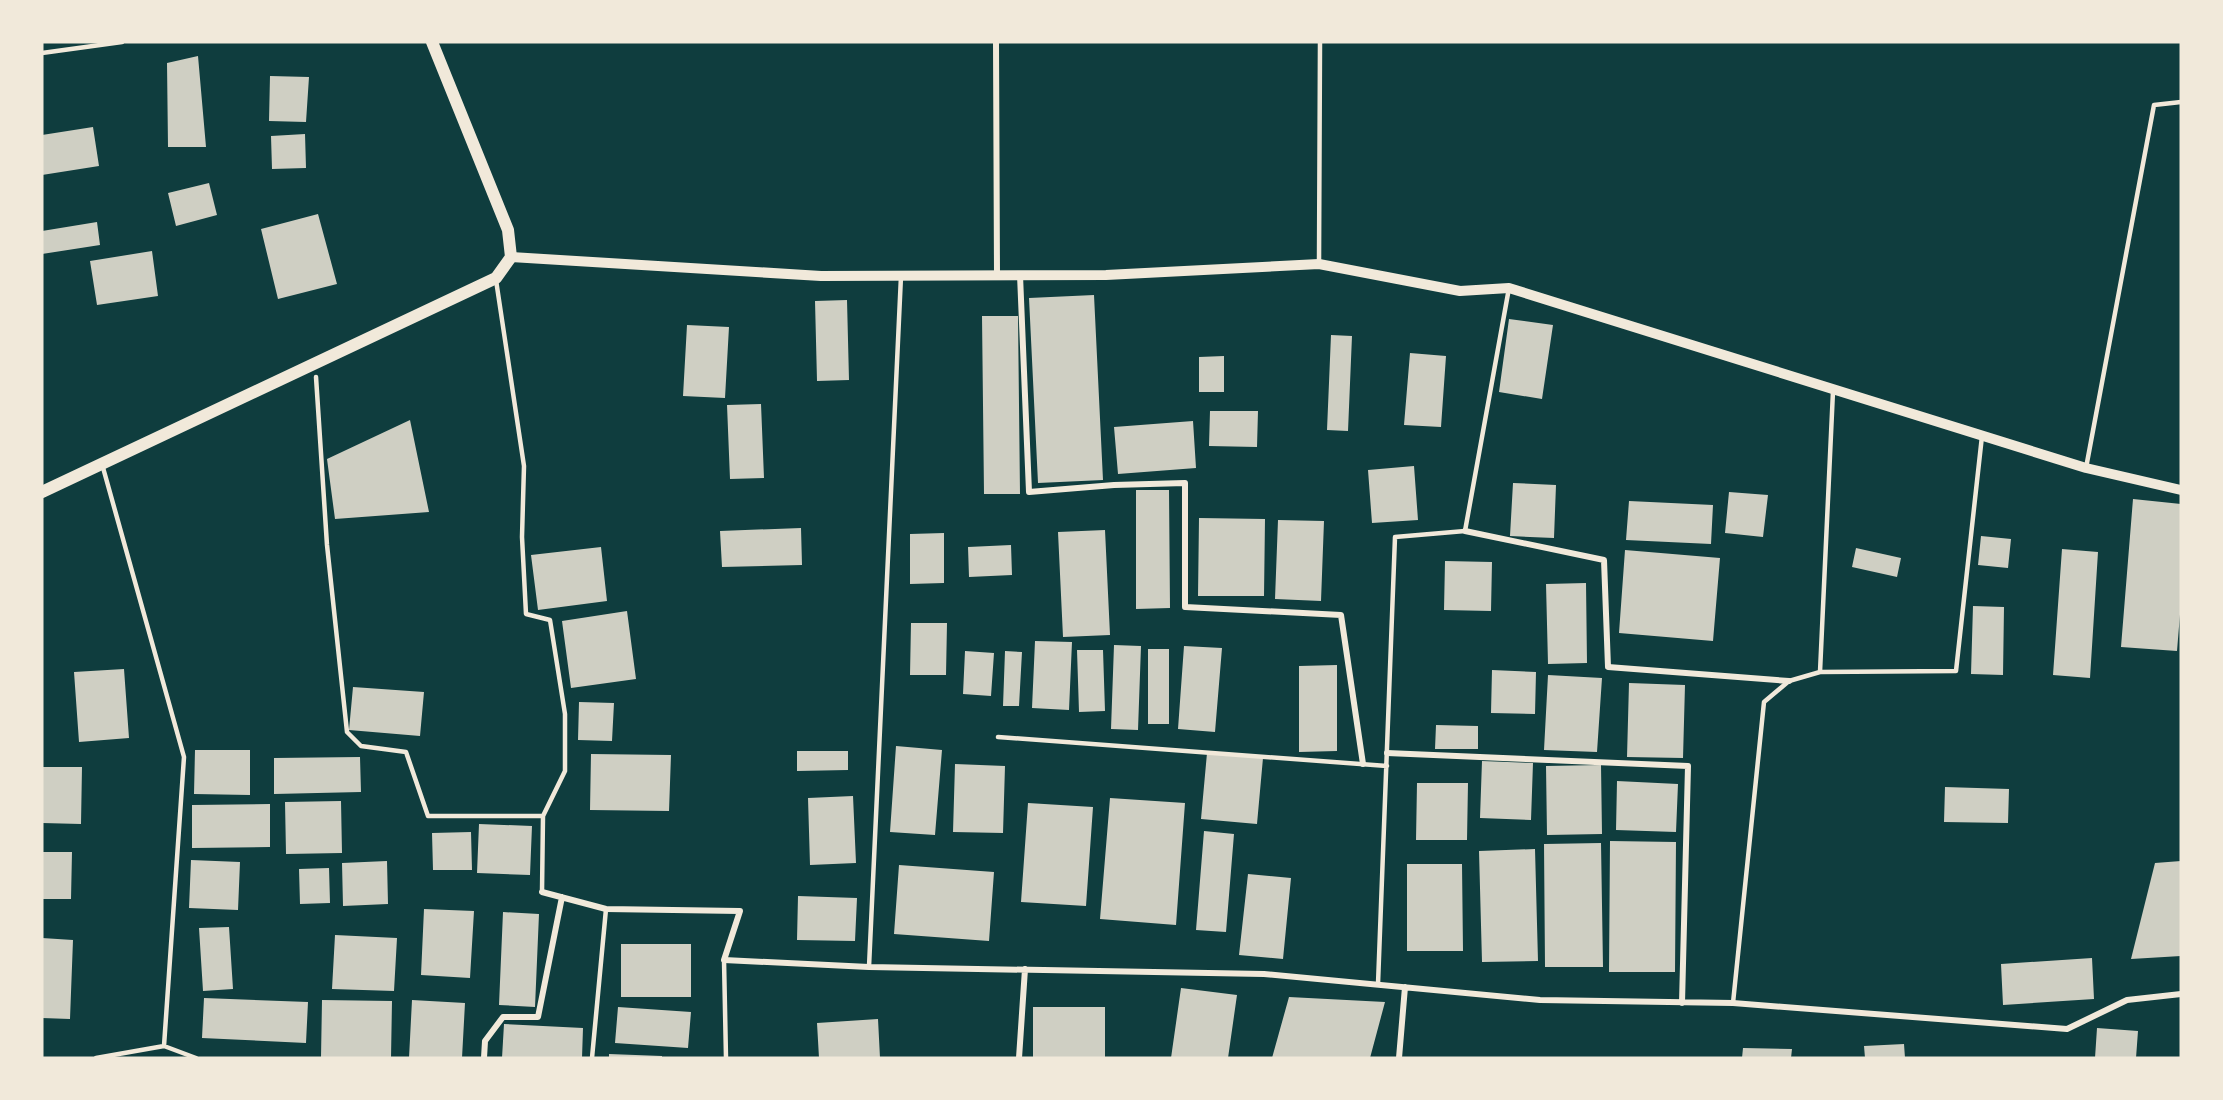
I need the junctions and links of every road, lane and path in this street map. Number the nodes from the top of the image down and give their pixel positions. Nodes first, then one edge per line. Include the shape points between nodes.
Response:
1 (122, 42) edge
2 (432, 42) edge
3 (996, 42) edge
4 (1320, 42) edge
5 (42, 53) edge
6 (2181, 102) edge
7 (511, 257) junction
8 (1319, 264) junction
9 (901, 273) junction
10 (997, 274) junction
11 (1020, 274) junction
12 (496, 278) junction
13 (1509, 288) junction
14 (316, 377) dead end
15 (1833, 391) junction
16 (1982, 436) junction
17 (102, 464) junction
18 (2086, 468) junction
19 (2181, 490) edge
20 (42, 492) edge
21 (1465, 531) junction
22 (1820, 672) junction
23 (1789, 681) junction
24 (998, 737) dead end
25 (1387, 753) junction
26 (1363, 764) junction
27 (1387, 766) junction
28 (543, 816) junction
29 (542, 892) joint
30 (562, 897) junction
31 (606, 909) junction
32 (724, 960) junction
33 (869, 967) junction
34 (1025, 969) junction
35 (1378, 984) junction
36 (1405, 987) junction
37 (2181, 994) edge
38 (1682, 1003) junction
39 (1733, 1003) junction
40 (164, 1046) junction
41 (96, 1058) edge
42 (196, 1058) edge
43 (484, 1058) edge
44 (592, 1058) edge
45 (726, 1058) edge
46 (1019, 1058) edge
47 (1399, 1058) edge

1 - 5 lane
2 - 7 main road via 508,230
3 - 10 street
4 - 8 lane
6 - 18 lane via 2154,105
7 - 9 street via 821,276
7 - 12 main road
8 - 11 street via 1106,275
8 - 13 street via 1460,291
9 - 10 street
9 - 33 lane
10 - 11 street
11 - 26 street via 1029,492 1185,483 1185,607 1341,615
12 - 17 main road
12 - 28 lane via 524,466 526,614 550,620 565,714 565,771
13 - 15 street
13 - 21 lane
14 - 28 lane via 327,545 347,732 361,746 406,752 428,816
15 - 16 street
15 - 22 lane
16 - 18 street
16 - 22 lane via 1956,671
17 - 20 main road
17 - 40 lane via 184,758
18 - 19 street
21 - 23 street via 1604,560 1608,667
21 - 25 lane via 1395,537
22 - 23 lane
23 - 39 lane via 1764,702
24 - 26 lane
25 - 27 lane
25 - 38 street via 1688,766
26 - 27 lane
27 - 35 lane
28 - 29 lane
29 - 30 street
30 - 31 street
30 - 43 street via 538,1017 503,1017 485,1041
31 - 32 street via 740,910
31 - 44 lane
32 - 33 street
32 - 45 lane
33 - 34 street
34 - 35 street via 1264,974
34 - 46 street
35 - 36 street
36 - 38 street via 1540,1000
36 - 47 street
37 - 39 street via 2127,1000 2067,1029
38 - 39 street
40 - 41 lane
40 - 42 lane

